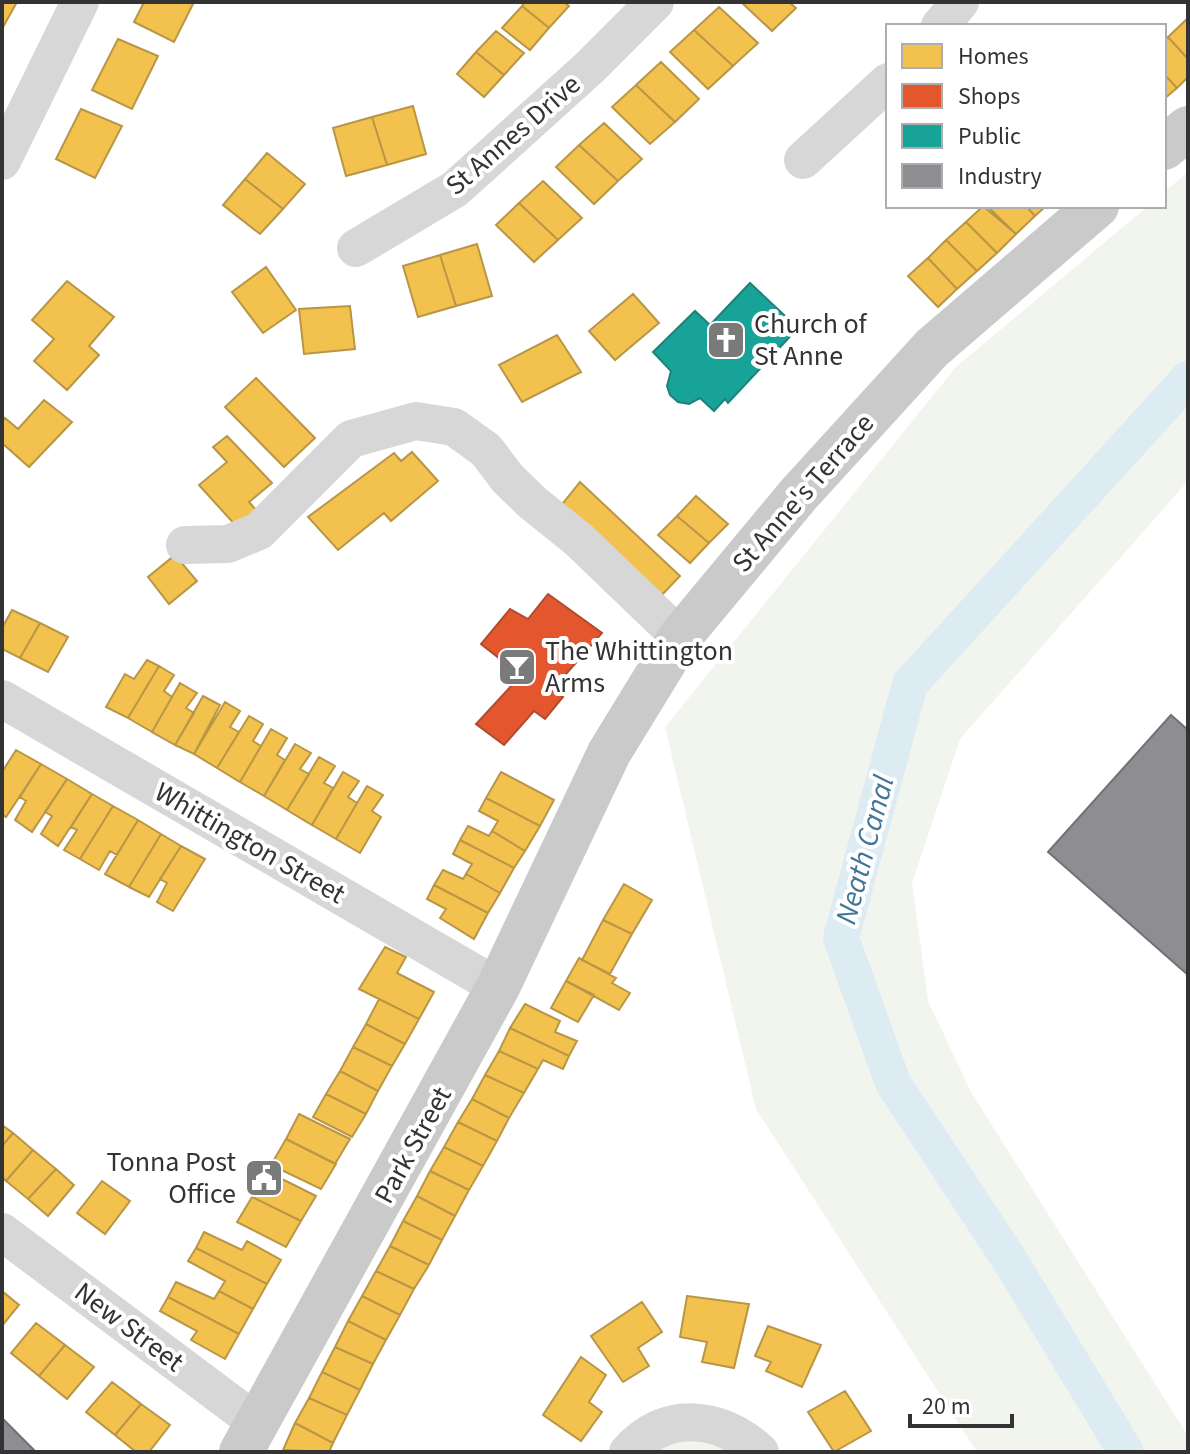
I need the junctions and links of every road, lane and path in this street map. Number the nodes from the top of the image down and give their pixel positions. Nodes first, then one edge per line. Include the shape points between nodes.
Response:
1 (80, 2) edge
2 (655, 2) edge
3 (960, 2) edge
4 (942, 24) edge
5 (886, 84) edge
6 (1188, 128) edge
7 (1166, 146) edge
8 (803, 160) dead end
9 (2, 161) edge
10 (1095, 208) edge
11 (356, 248) dead end
12 (185, 545) dead end
13 (680, 637) junction
14 (2, 699) edge
15 (573, 832) joint
16 (498, 987) junction
17 (2, 1232) edge
18 (248, 1437) edge
19 (628, 1452) edge
20 (760, 1452) edge

1 - 9 street
2 - 11 street, St Annes Drive via 455,189
3 - 4 street
5 - 8 street
6 - 7 main road
10 - 13 main road, St Anne's Terrace via 932,348 798,495
12 - 13 street via 228,544 259,531 351,439 416,421 454,427 486,450 508,479
13 - 15 main road, St Anne's Terrace via 609,753
14 - 16 street, Whittington Street
15 - 16 main road, Park Street
16 - 18 main road, Park Street
17 - 18 street, New Street
19 - 20 street via 642,1437 677,1421 714,1423 741,1435

